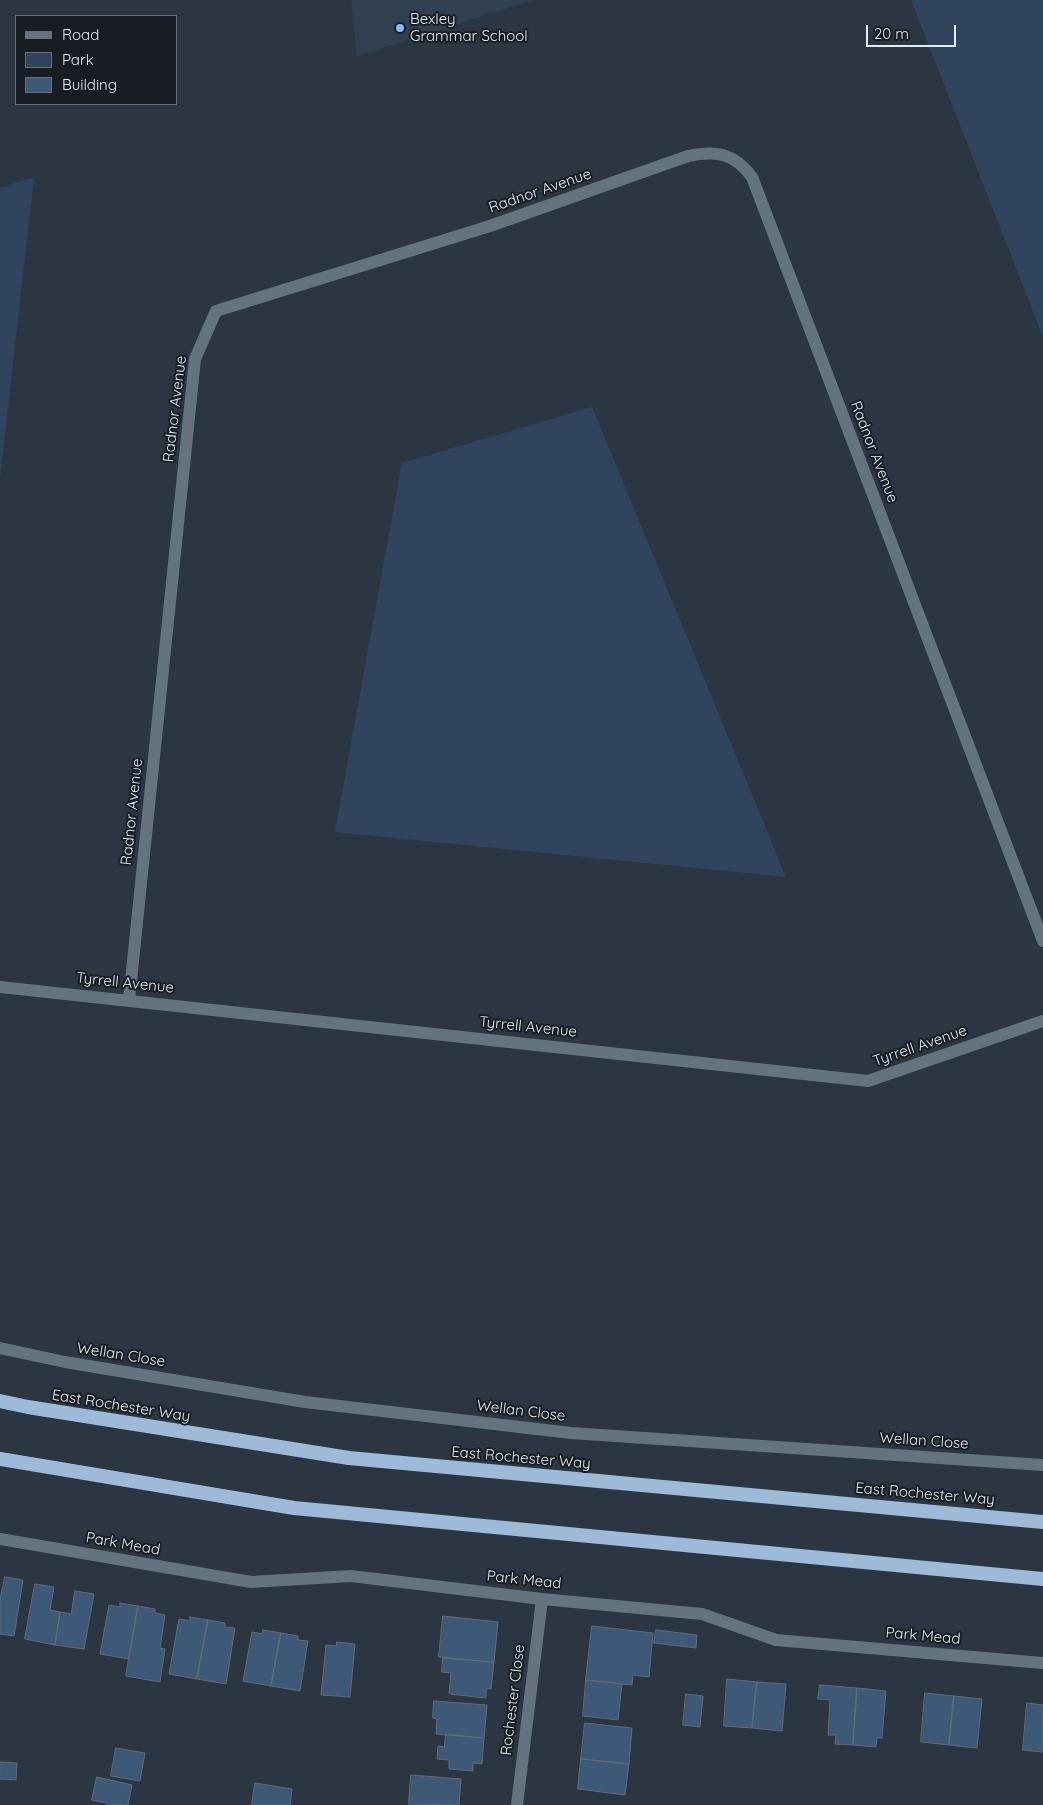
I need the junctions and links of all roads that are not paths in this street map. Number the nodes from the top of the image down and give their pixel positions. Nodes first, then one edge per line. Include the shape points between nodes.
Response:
1 (1043, 941) edge
2 (0, 987) edge
3 (129, 1000) junction
4 (1043, 1021) edge
5 (0, 1348) edge
6 (0, 1401) edge
7 (0, 1459) edge
8 (1043, 1465) edge
9 (1043, 1522) edge
10 (0, 1539) edge
11 (1043, 1579) edge
12 (542, 1599) junction
13 (1043, 1663) edge
14 (517, 1805) edge

1 - 3 street, Radnor Avenue via 752,177 744,166 730,157 700,153 490,226 216,311 195,359
2 - 3 street, Tyrrell Avenue
3 - 4 street, Tyrrell Avenue via 868,1081
5 - 8 street, Wellan Close via 305,1402 572,1433
6 - 9 highway, East Rochester Way via 349,1458
7 - 11 highway via 294,1508
10 - 12 street, Park Mead via 251,1582 350,1576
12 - 13 street, Park Mead via 702,1614 776,1640
12 - 14 street, Rochester Close

